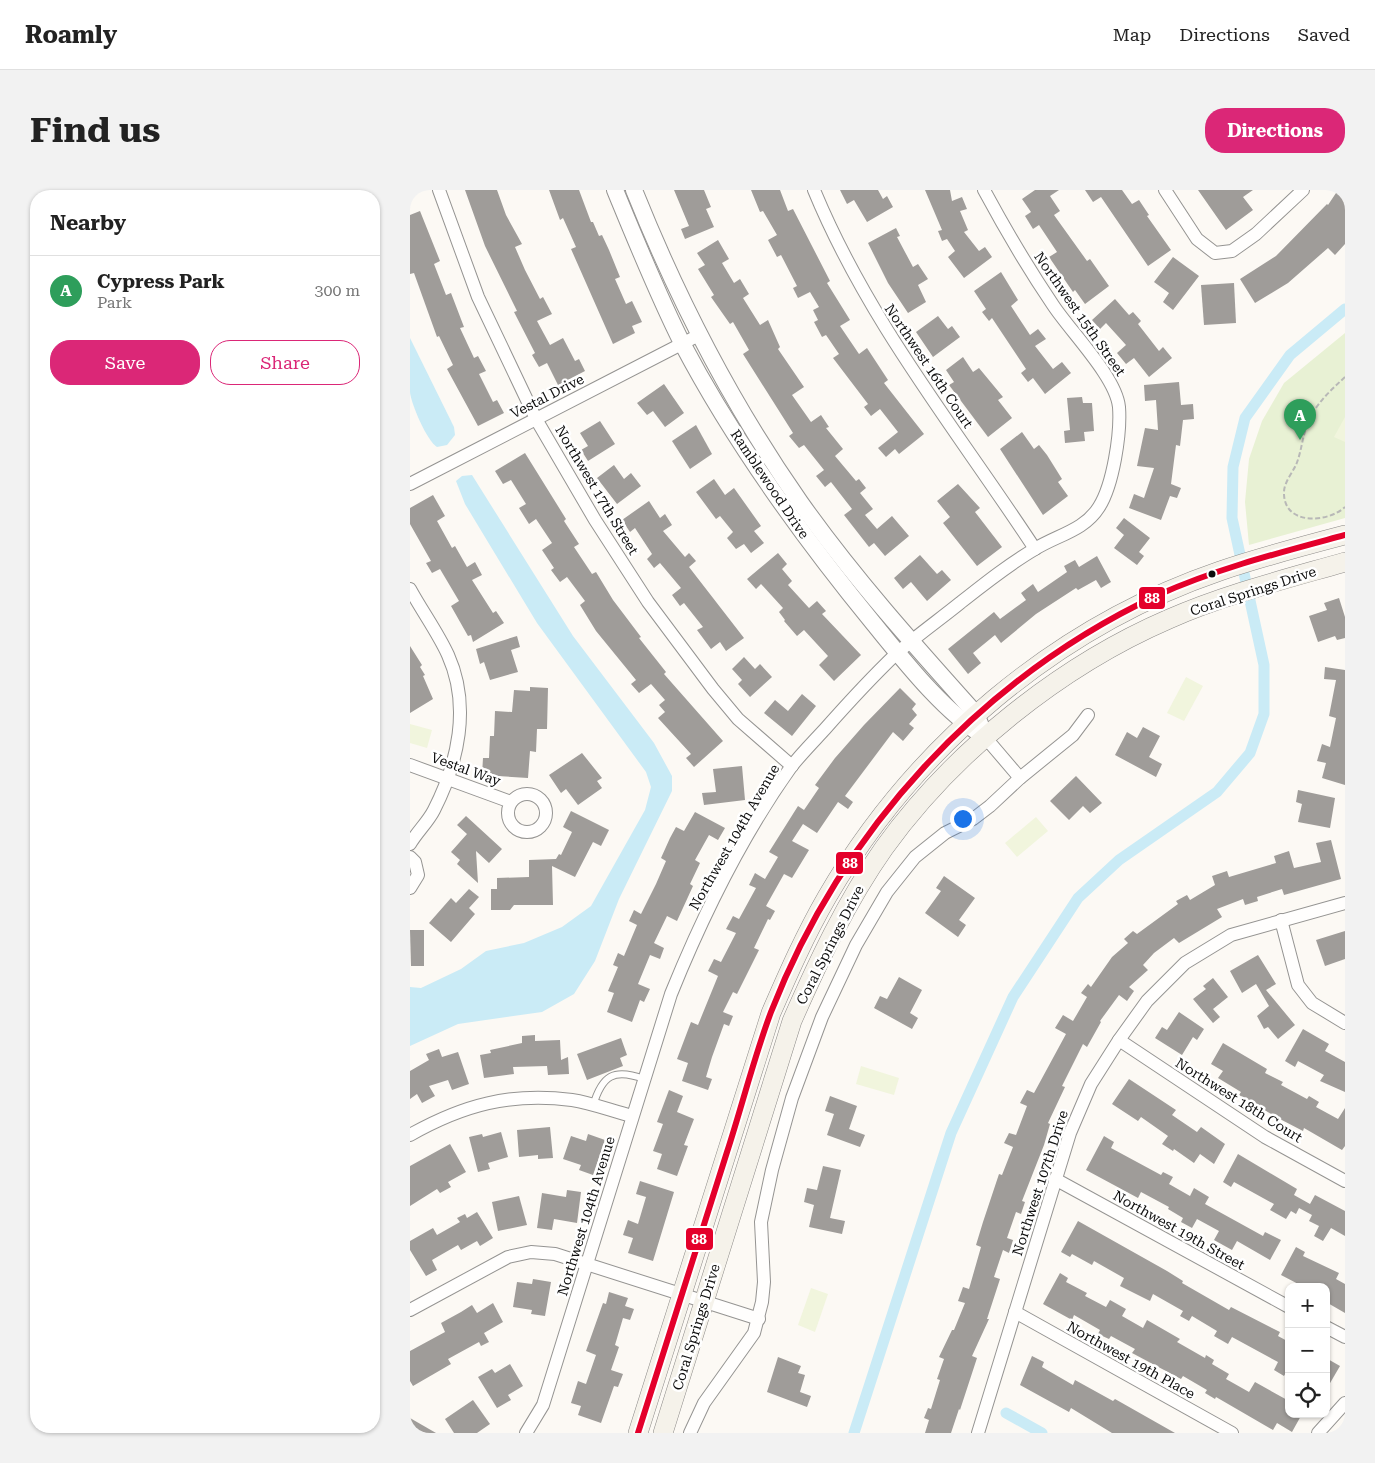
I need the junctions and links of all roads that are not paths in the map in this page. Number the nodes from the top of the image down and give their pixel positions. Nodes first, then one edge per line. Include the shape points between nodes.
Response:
1 (439, 190) edge
2 (615, 190) edge
3 (634, 190) edge
4 (814, 190) edge
5 (984, 190) edge
6 (1165, 190) edge
7 (1303, 190) edge
8 (699, 335) junction
9 (682, 343) junction
10 (536, 419) junction
11 (410, 484) edge
12 (1106, 493) joint
13 (1345, 536) edge
14 (1035, 549) junction
15 (1345, 562) edge
16 (410, 589) edge
17 (912, 641) junction
18 (898, 653) junction
19 (1088, 715) dead end
20 (970, 719) junction
21 (985, 737) junction
22 (410, 765) edge
23 (792, 766) junction
24 (448, 778) junction
25 (1020, 778) junction
26 (511, 802) dead end
27 (410, 844) edge
28 (410, 857) edge
29 (410, 888) edge
30 (1345, 903) edge
31 (1281, 920) junction
32 (1345, 1023) edge
33 (1119, 1040) junction
34 (644, 1079) junction
35 (593, 1106) junction
36 (632, 1116) junction
37 (410, 1135) edge
38 (1055, 1180) junction
39 (1345, 1181) edge
40 (586, 1264) junction
41 (682, 1294) junction
42 (705, 1301) junction
43 (1285, 1305) edge
44 (410, 1310) edge
45 (1015, 1312) junction
46 (759, 1319) junction
47 (1328, 1328) edge
48 (1345, 1337) edge
49 (1345, 1403) edge
50 (526, 1433) edge
51 (638, 1433) edge
52 (663, 1433) edge
53 (690, 1433) edge
54 (978, 1433) edge
55 (1232, 1433) edge
56 (1318, 1433) edge

1 - 10 street, Northwest 17th Street via 478,297
2 - 9 street, Ramblewood Drive
3 - 8 street, Ramblewood Drive
4 - 14 street, Northwest 16th Court via 826,220 898,349
5 - 12 street, Northwest 15th Street via 1054,306 1114,390 1119,407 1118,429
6 - 7 street via 1197,239 1215,253 1232,251 1256,234
8 - 9 street, Vestal Drive
8 - 17 street, Ramblewood Drive via 751,427 801,503
9 - 10 street, Vestal Drive
9 - 18 street, Ramblewood Drive via 787,514
10 - 11 street, Vestal Drive
10 - 23 street, Northwest 17th Street via 600,528 689,658 738,719
12 - 14 street, Northwest 104th Avenue via 1082,526
13 - 20 main road, Coral Springs Drive via 1220,571 1154,598 1103,624 1041,662
14 - 17 street, Northwest 104th Avenue
15 - 21 main road, Coral Springs Drive via 1232,595 1123,641 1060,680
16 - 24 street via 448,656 459,694 457,752
17 - 18 street, Northwest 104th Avenue
17 - 20 street, Ramblewood Drive
18 - 20 street, Ramblewood Drive
18 - 23 street, Northwest 104th Avenue
19 - 25 street via 1073,735
20 - 21 street, Ramblewood Drive
20 - 41 main road, Coral Springs Drive via 903,791 867,836 797,952 770,1013
21 - 25 street, Ramblewood Drive
21 - 42 main road, Coral Springs Drive via 918,804 883,849 846,908 818,962 789,1030
22 - 24 street, Vestal Way
23 - 34 street, Northwest 104th Avenue via 734,861 693,940 671,994
24 - 26 street, Vestal Way
24 - 27 street via 433,811
25 - 46 street via 984,810 945,833 915,857 887,892 856,945 815,1035 792,1098 772,1170 761,1222 764,1282
28 - 29 street via 415,862 418,875
30 - 31 street, Northwest 107th Drive
31 - 32 street via 1298,986 1312,1003
31 - 33 street, Northwest 107th Drive via 1231,935 1185,963 1147,1000
33 - 38 street, Northwest 107th Drive via 1091,1084 1070,1132
33 - 39 street, Northwest 18th Court via 1265,1137
34 - 35 lane via 617,1073 608,1077
34 - 36 street, Northwest 104th Avenue
35 - 36 street
35 - 37 street via 529,1097 482,1103 438,1119
36 - 40 street, Northwest 104th Avenue
38 - 43 street, Northwest 19th Street
38 - 45 street, Northwest 107th Drive
40 - 41 street
40 - 44 street via 555,1254 531,1252 508,1257
40 - 50 street, Northwest 104th Avenue via 543,1406
41 - 42 street
41 - 51 main road, Coral Springs Drive
42 - 46 street
42 - 52 main road, Coral Springs Drive
45 - 54 street, Northwest 107th Drive
45 - 55 street, Northwest 19th Place
46 - 53 street via 754,1333 704,1403
47 - 48 street
49 - 56 street

